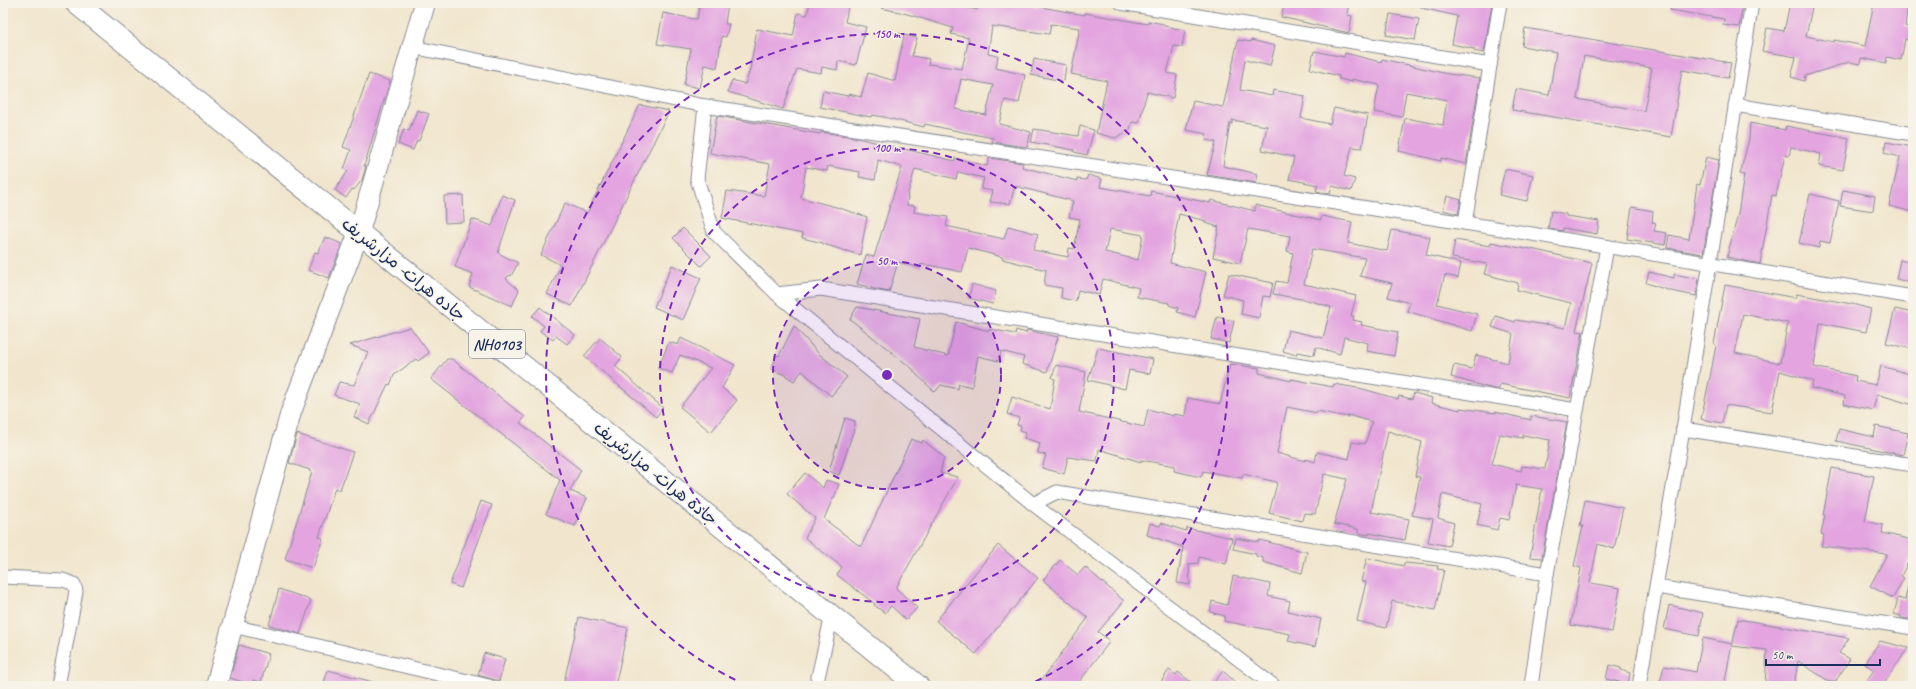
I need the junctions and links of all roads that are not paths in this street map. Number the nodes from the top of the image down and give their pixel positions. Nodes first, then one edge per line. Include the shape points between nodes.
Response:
1 (76, 3) edge
2 (425, 3) edge
3 (1121, 3) edge
4 (1500, 3) edge
5 (1752, 3) edge
6 (412, 47) junction
7 (1490, 65) junction
8 (1735, 105) junction
9 (705, 106) junction
10 (1913, 134) edge
11 (1465, 223) junction
12 (359, 232) junction
13 (1607, 247) junction
14 (1710, 264) junction
15 (777, 294) junction
16 (1913, 298) edge
17 (1577, 410) junction
18 (1683, 429) junction
19 (1913, 465) edge
20 (1033, 504) junction
21 (1547, 574) junction
22 (3, 577) edge
23 (1657, 587) junction
24 (832, 615) junction
25 (233, 626) junction
26 (1913, 628) edge
27 (58, 686) edge
28 (216, 686) edge
29 (489, 686) edge
30 (816, 686) edge
31 (918, 686) edge
32 (1274, 686) edge
33 (1531, 686) edge
34 (1639, 686) edge

1 - 12 highway, جاده هرات- مزارشریف / NH0103
2 - 6 main road
3 - 7 street
4 - 7 street
5 - 8 street
6 - 9 street
6 - 12 main road
7 - 11 street
8 - 10 street
8 - 14 street
9 - 11 street
9 - 15 street via 697,180 714,232
11 - 13 street
12 - 24 highway, جاده هرات- مزارشریف / NH0103
12 - 25 main road via 291,412
13 - 14 street
13 - 17 street
14 - 16 street
14 - 18 street
15 - 17 street via 821,289
15 - 20 street
17 - 21 street
18 - 19 street
18 - 23 street
20 - 21 street via 1056,492
20 - 32 street
21 - 33 street
22 - 27 street via 63,580 74,584 76,591
23 - 26 street
23 - 34 street
24 - 30 street
24 - 31 highway, جاده هرات- مزارشریف / NH0103
25 - 28 main road
25 - 29 street

